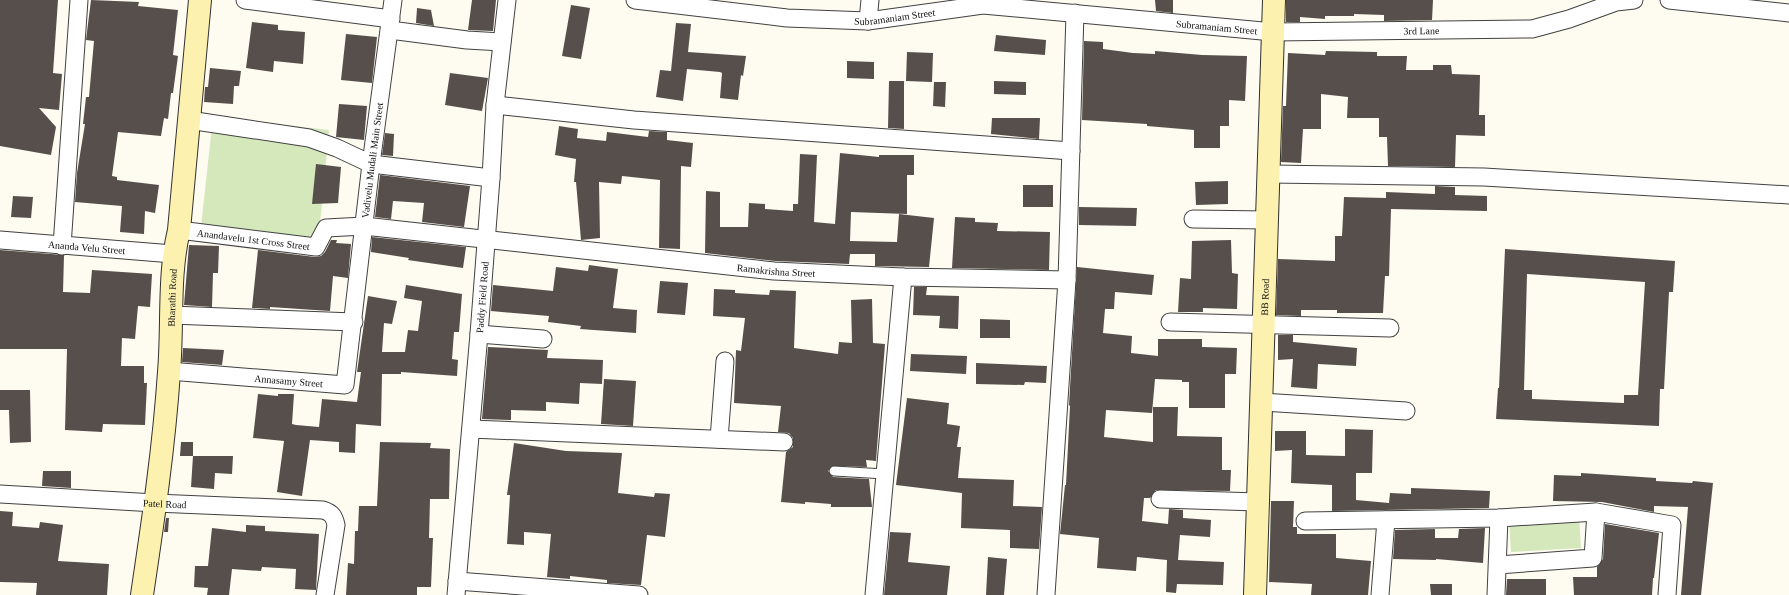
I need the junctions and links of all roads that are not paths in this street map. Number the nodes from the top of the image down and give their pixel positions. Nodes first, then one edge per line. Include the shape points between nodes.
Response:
1 (79, 0) edge
2 (200, 0) edge
3 (245, 0) edge
4 (394, 0) edge
5 (507, 0) edge
6 (635, 0) edge
7 (870, 0) edge
8 (1274, 0) edge
9 (1634, 0) edge
10 (1670, 0) edge
11 (983, 2) edge
12 (1789, 12) edge
13 (1075, 13) junction
14 (868, 21) junction
15 (391, 24) junction
16 (1273, 32) junction
17 (502, 42) junction
18 (495, 105) junction
19 (189, 120) junction
20 (1071, 151) junction
21 (371, 164) junction
22 (1269, 174) junction
23 (491, 178) junction
24 (1789, 195) edge
25 (1193, 219) dead end
26 (1267, 220) junction
27 (364, 226) junction
28 (178, 230) junction
29 (485, 238) junction
30 (0, 240) edge
31 (62, 246) junction
32 (173, 254) junction
33 (903, 277) junction
34 (1067, 280) junction
35 (171, 315) junction
36 (354, 322) junction
37 (1170, 322) dead end
38 (1264, 325) junction
39 (1390, 328) dead end
40 (479, 334) junction
41 (543, 339) dead end
42 (725, 361) dead end
43 (169, 371) junction
44 (1261, 402) junction
45 (1406, 410) dead end
46 (471, 429) junction
47 (719, 439) junction
48 (784, 442) dead end
49 (834, 470) dead end
50 (885, 474) junction
51 (0, 494) edge
52 (1160, 499) dead end
53 (1258, 502) junction
54 (155, 503) junction
55 (1596, 512) junction
56 (1499, 518) junction
57 (1386, 520) junction
58 (1305, 521) dead end
59 (1498, 565) junction
60 (456, 588) edge
61 (142, 595) edge
62 (325, 595) edge
63 (639, 595) edge
64 (874, 595) edge
65 (1046, 595) edge
66 (1255, 595) edge
67 (1380, 595) edge
68 (1496, 595) edge
69 (1667, 595) edge

1 - 31 street
2 - 19 street, Bharathi Road
3 - 15 street
4 - 15 street, Vadivelu Mudali Main Street
5 - 17 street, Paddy Field Road
6 - 14 street, Subramaniam Street via 787,18
7 - 14 street
8 - 16 street, BB Road
9 - 16 street, 3rd Lane via 1616,2 1532,29
10 - 12 street
11 - 13 street, Subramaniam Street
11 - 14 street, Subramaniam Street
13 - 16 street, Subramaniam Street
13 - 20 street
15 - 17 street via 468,40
15 - 21 street, Vadivelu Mudali Main Street
16 - 22 street, BB Road
17 - 18 street, Paddy Field Road
18 - 20 street via 634,120
18 - 23 street, Paddy Field Road
19 - 21 street via 309,138
19 - 28 street, Bharathi Road
20 - 34 street
21 - 23 street
21 - 27 street, Vadivelu Mudali Main Street
22 - 24 street via 1484,177
22 - 26 street, BB Road
23 - 29 street, Paddy Field Road
25 - 26 street
26 - 38 street, BB Road
27 - 28 street, Anandavelu 1st Cross Street via 326,228 316,247
27 - 29 street, Ramakrishna Street
27 - 36 street, Vadivelu Mudali Main Street
28 - 32 street, Bharathi Road
29 - 33 street, Ramakrishna Street via 774,271
29 - 40 street, Paddy Field Road
30 - 31 street, Ananda Velu Street
31 - 32 street, Ananda Velu Street
32 - 35 street, Bharathi Road
33 - 34 street, Ramakrishna Street
33 - 50 street
34 - 65 street
35 - 36 street
35 - 43 street, Bharathi Road
36 - 43 street, Annasamy Street via 345,385
37 - 38 street
38 - 39 street
38 - 44 street, BB Road
40 - 41 street
40 - 46 street, Paddy Field Road
42 - 47 street
43 - 54 street, Bharathi Road
44 - 45 street
44 - 53 street, BB Road
46 - 47 street
46 - 60 street, Paddy Field Road
47 - 48 street
49 - 50 lane
50 - 64 street
51 - 54 street, Patel Road
52 - 53 street
53 - 66 street, BB Road
54 - 61 street, Bharathi Road
54 - 62 street, Patel Road via 330,512 336,525
55 - 56 street
55 - 59 street via 1593,558
55 - 69 street via 1672,525
56 - 57 street
56 - 59 street
57 - 58 street
57 - 67 street
59 - 68 street
60 - 63 street

